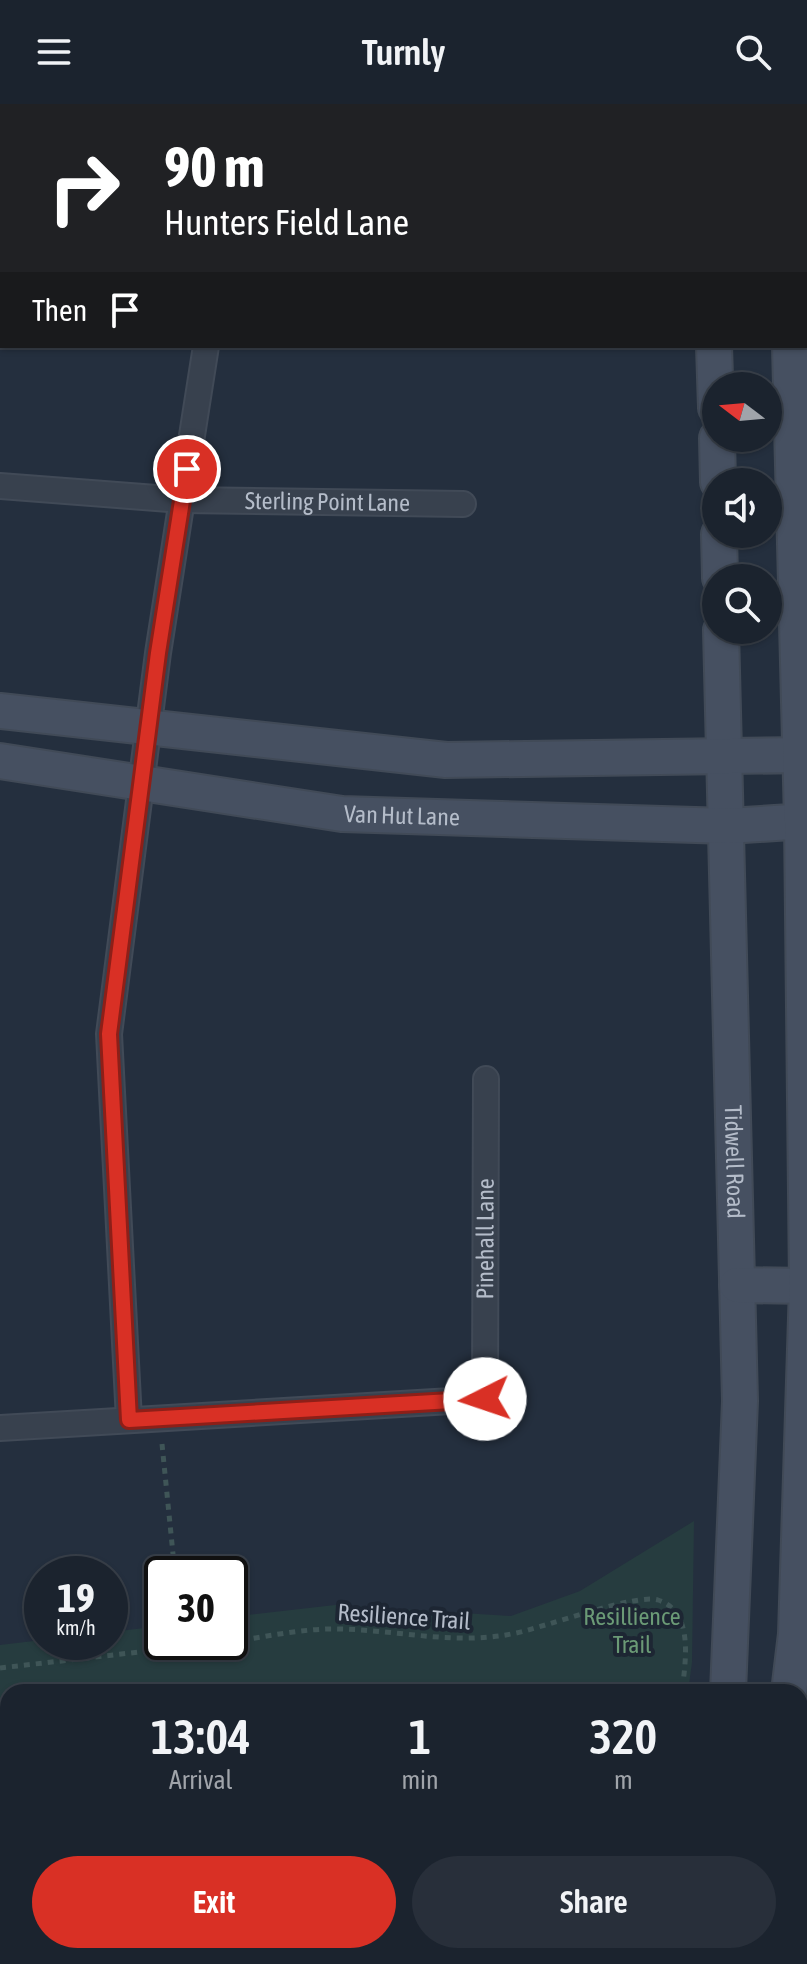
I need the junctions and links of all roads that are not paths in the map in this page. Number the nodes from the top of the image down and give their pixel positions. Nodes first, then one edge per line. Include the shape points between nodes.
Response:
1 (206, 348) edge
2 (714, 348) edge
3 (790, 348) edge
4 (715, 372) edge
5 (0, 486) edge
6 (182, 500) junction
7 (463, 504) dead end
8 (721, 644) edge
9 (0, 711) edge
10 (149, 730) junction
11 (724, 754) junction
12 (803, 755) edge
13 (0, 761) edge
14 (142, 783) junction
15 (804, 821) edge
16 (728, 826) junction
17 (486, 1079) dead end
18 (737, 1285) junction
19 (807, 1286) edge
20 (129, 1420) junction
21 (0, 1428) edge
22 (801, 1634) edge
23 (728, 1684) edge
24 (791, 1684) edge

1 - 6 street
2 - 4 main road
3 - 12 main road
5 - 6 street, Sterling Point Lane
6 - 7 street, Sterling Point Lane
6 - 10 street
8 - 11 main road, Tidwell Road
9 - 10 main road
10 - 11 main road via 446,760
10 - 14 street
11 - 12 main road
11 - 16 main road, Tidwell Road
12 - 15 main road
13 - 14 main road, Van Hut Lane
14 - 16 main road, Van Hut Lane via 342,814
14 - 20 street via 109,1034
15 - 16 main road, Van Hut Lane
15 - 19 main road
16 - 18 main road, Tidwell Road
17 - 20 street, Pinehall Lane via 485,1399
18 - 19 main road
18 - 23 main road, Tidwell Road via 740,1401
19 - 22 main road
20 - 21 street
22 - 24 main road

